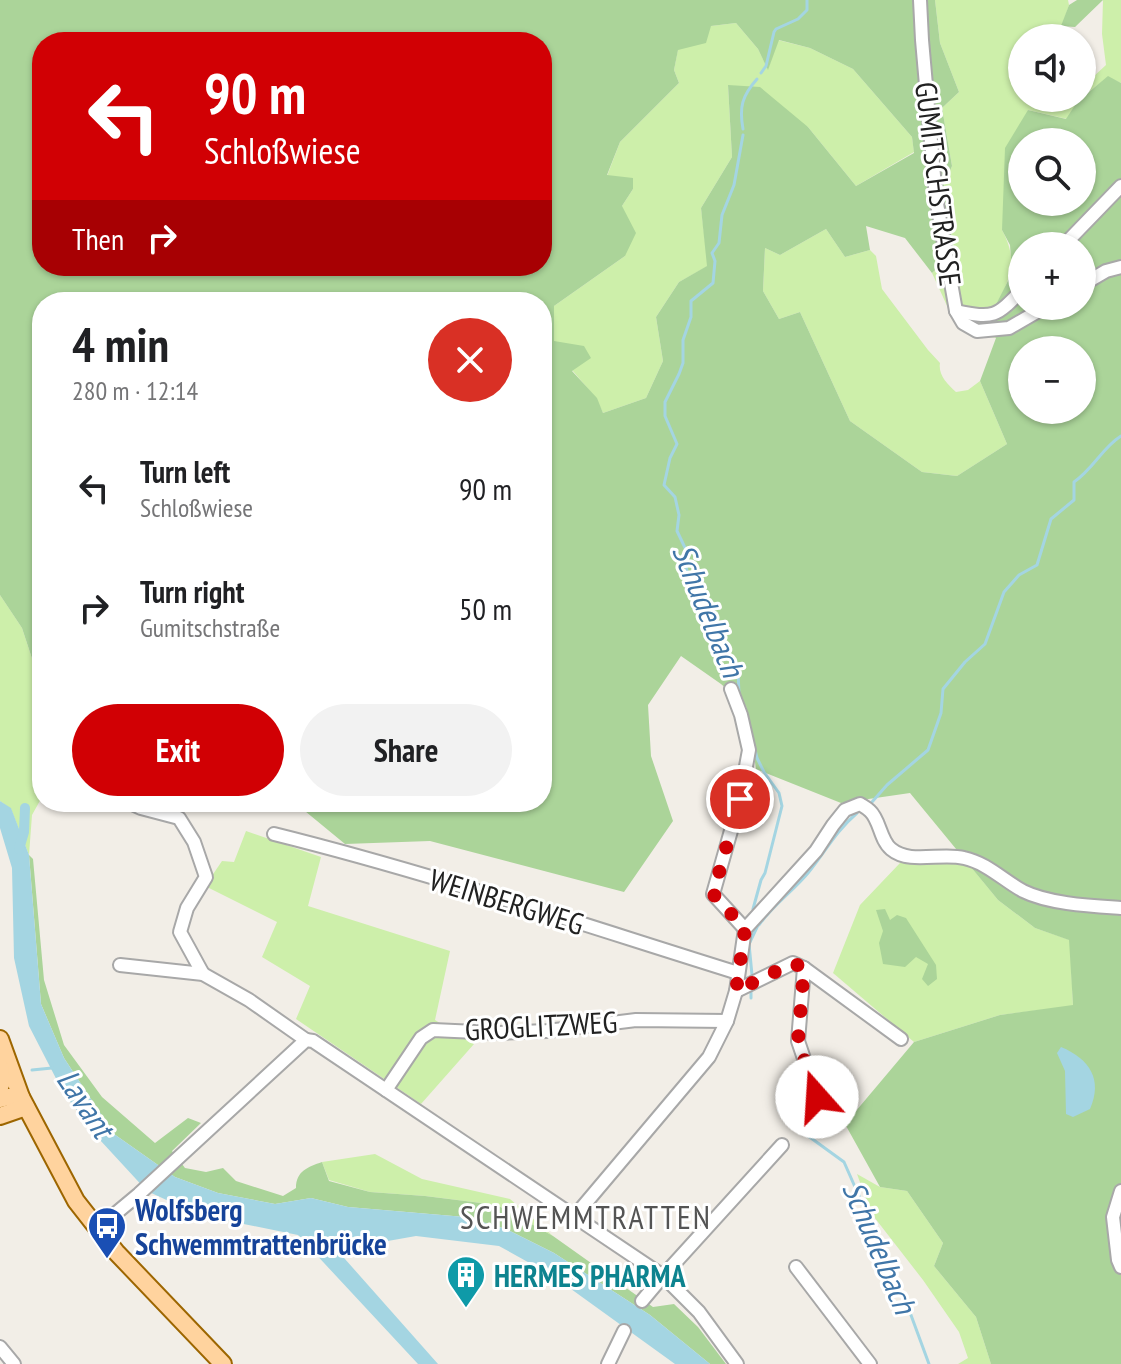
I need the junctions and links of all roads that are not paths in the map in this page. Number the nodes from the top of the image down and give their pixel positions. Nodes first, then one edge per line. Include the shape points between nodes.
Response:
1 (920, 0) edge
2 (1121, 186) edge
3 (1077, 232) edge
4 (1121, 267) edge
5 (1096, 277) edge
6 (1008, 305) edge
7 (956, 311) junction
8 (1023, 320) edge
9 (731, 689) dead end
10 (156, 812) edge
11 (274, 834) dead end
12 (1121, 908) edge
13 (745, 929) junction
14 (120, 965) dead end
15 (804, 968) junction
16 (738, 973) junction
17 (203, 974) junction
18 (736, 991) junction
19 (727, 1021) junction
20 (0, 1039) edge
21 (901, 1039) dead end
22 (306, 1040) junction
23 (0, 1067) edge
24 (0, 1087) edge
25 (386, 1090) junction
26 (817, 1097) dead end
27 (0, 1099) edge
28 (24, 1102) junction
29 (0, 1116) edge
30 (782, 1145) dead end
31 (1121, 1191) edge
32 (574, 1217) junction
33 (97, 1229) junction
34 (796, 1267) dead end
35 (1121, 1267) edge
36 (663, 1276) junction
37 (642, 1301) dead end
38 (624, 1331) dead end
39 (0, 1347) edge
40 (14, 1364) edge
41 (223, 1364) edge
42 (608, 1364) edge
43 (737, 1364) edge
44 (870, 1364) edge

1 - 7 street, GUMITSCHSTRASSE via 936,198
2 - 3 street
4 - 5 street
6 - 7 street via 1001,313 979,316
7 - 8 street, GUMITSCHSTRASSE via 977,331 1009,328
9 - 13 street via 749,750 713,894
10 - 17 street via 179,818 206,877 180,932
11 - 16 street, WEINBERGWEG
12 - 13 street via 1087,907 1025,892 965,858 901,854 888,847 872,812 860,804 845,810 816,851
13 - 16 street
14 - 17 street
15 - 18 street via 793,963
15 - 21 street
15 - 26 street via 798,1041
16 - 18 street
17 - 22 street
18 - 19 street
19 - 25 street, GROGLITZWEG via 636,1020 498,1033 433,1030 421,1038
19 - 32 street via 709,1057
20 - 28 main road
22 - 25 street
22 - 33 street
23 - 24 main road
25 - 32 street
27 - 28 main road
28 - 29 main road
28 - 33 main road via 76,1201
30 - 36 street
31 - 35 street via 1113,1217
32 - 36 street
33 - 41 main road
34 - 44 street
36 - 37 street
36 - 43 street via 699,1312
38 - 42 street
39 - 40 street

